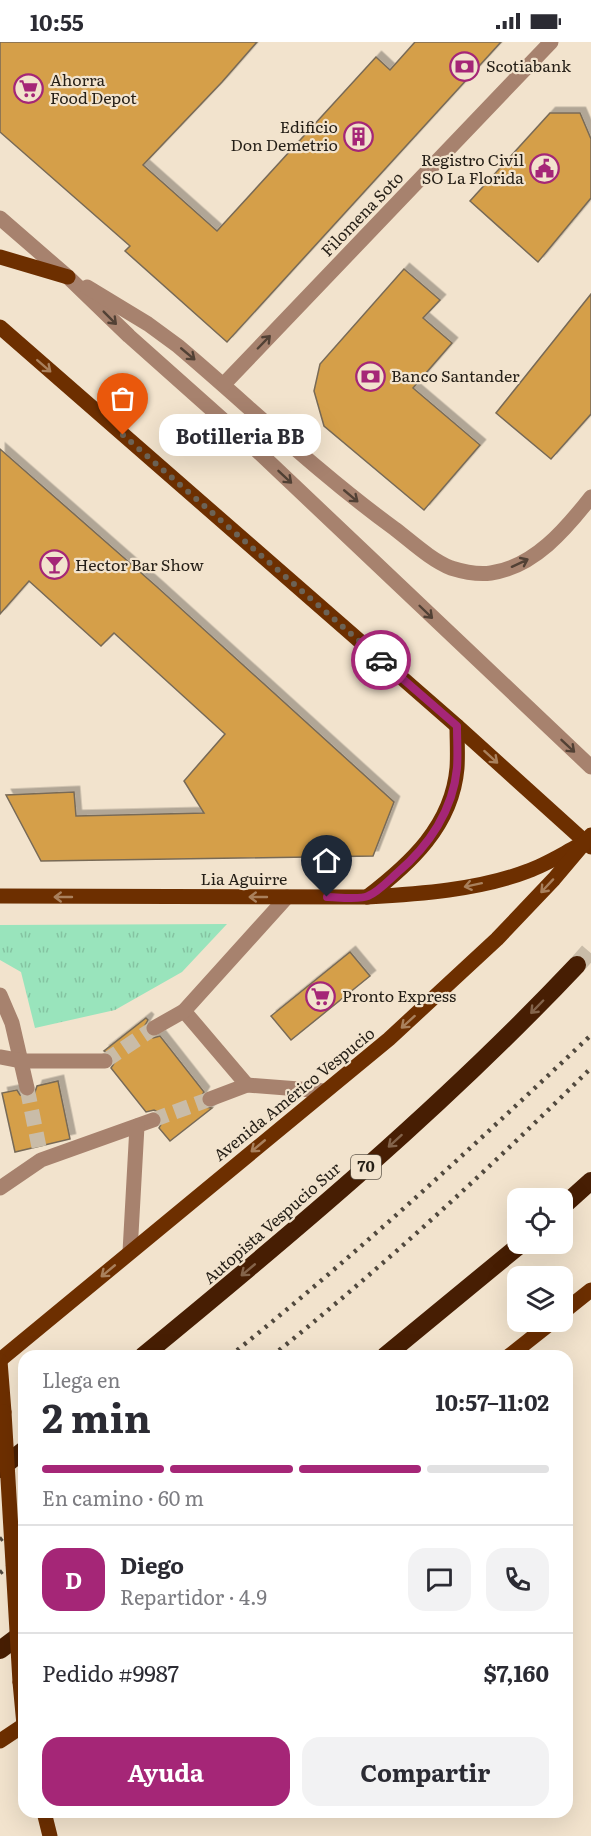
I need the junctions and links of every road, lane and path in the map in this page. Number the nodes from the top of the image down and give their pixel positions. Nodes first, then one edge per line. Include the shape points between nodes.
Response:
1 (550, 42) edge
2 (0, 218) edge
3 (0, 257) edge
4 (68, 277) junction
5 (0, 327) edge
6 (224, 384) junction
7 (591, 497) edge
8 (457, 726) junction
9 (591, 767) edge
10 (589, 841) edge
11 (0, 896) edge
12 (287, 897) junction
13 (367, 897) junction
14 (577, 965) tunnel mouth
15 (0, 995) edge
16 (184, 1011) junction
17 (154, 1028) tunnel mouth
18 (0, 1057) edge
19 (22, 1060) junction
20 (105, 1060) tunnel mouth
21 (248, 1085) junction
22 (27, 1088) tunnel mouth
23 (325, 1091) junction
24 (210, 1099) tunnel mouth
25 (153, 1120) tunnel mouth
26 (137, 1126) junction
27 (591, 1181) edge
28 (0, 1188) edge
29 (573, 1197) edge
30 (130, 1252) junction
31 (508, 1254) edge
32 (591, 1290) edge
33 (573, 1304) edge
34 (539, 1332) edge
35 (150, 1350) edge
36 (393, 1350) edge
37 (517, 1350) edge
38 (0, 1361) edge
39 (18, 1455) edge
40 (0, 1469) edge
41 (15, 1563) junction
42 (18, 1568) edge
43 (18, 1634) edge
44 (18, 1636) edge
45 (0, 1650) edge
46 (18, 1729) edge
47 (0, 1741) edge
48 (46, 1818) edge
49 (50, 1836) edge

6 -> 1 street, Filomena Soto
2 - 4 street
3 - 4 main road
4 -> 6 street via 148,324
4 -> 9 street
5 -> 8 main road
6 -> 7 street via 353,498 449,567 470,573 492,573 513,567 548,544
8 -> 10 main road
8 - 13 main road via 457,768 441,822 405,866
10 -> 13 main road, Lia Aguirre via 526,872 500,879 452,889
10 -> 23 main road, Avenida Américo Vespucio via 497,939 389,1039
12 -> 11 main road, Lia Aguirre
12 - 13 main road, Lia Aguirre
12 - 16 street
14 -> 35 highway, Autopista Vespucio Sur / 70 via 482,1063 426,1114
15 - 19 street
16 - 17 street
16 - 21 street
18 - 19 street
19 - 20 street
19 - 22 street
21 - 23 street
21 - 24 street
23 -> 30 main road, Avenida Américo Vespucio
25 - 26 street
26 - 28 street via 40,1153
26 - 30 street
27 - 29 highway
30 -> 38 main road, Avenida Américo Vespucio
31 - 36 highway
32 - 33 main road
34 - 37 main road
38 - 41 main road, bridge
39 - 40 highway
41 - 42 main road
41 - 43 main road, bridge
44 - 45 highway
46 - 47 main road
48 - 49 main road

